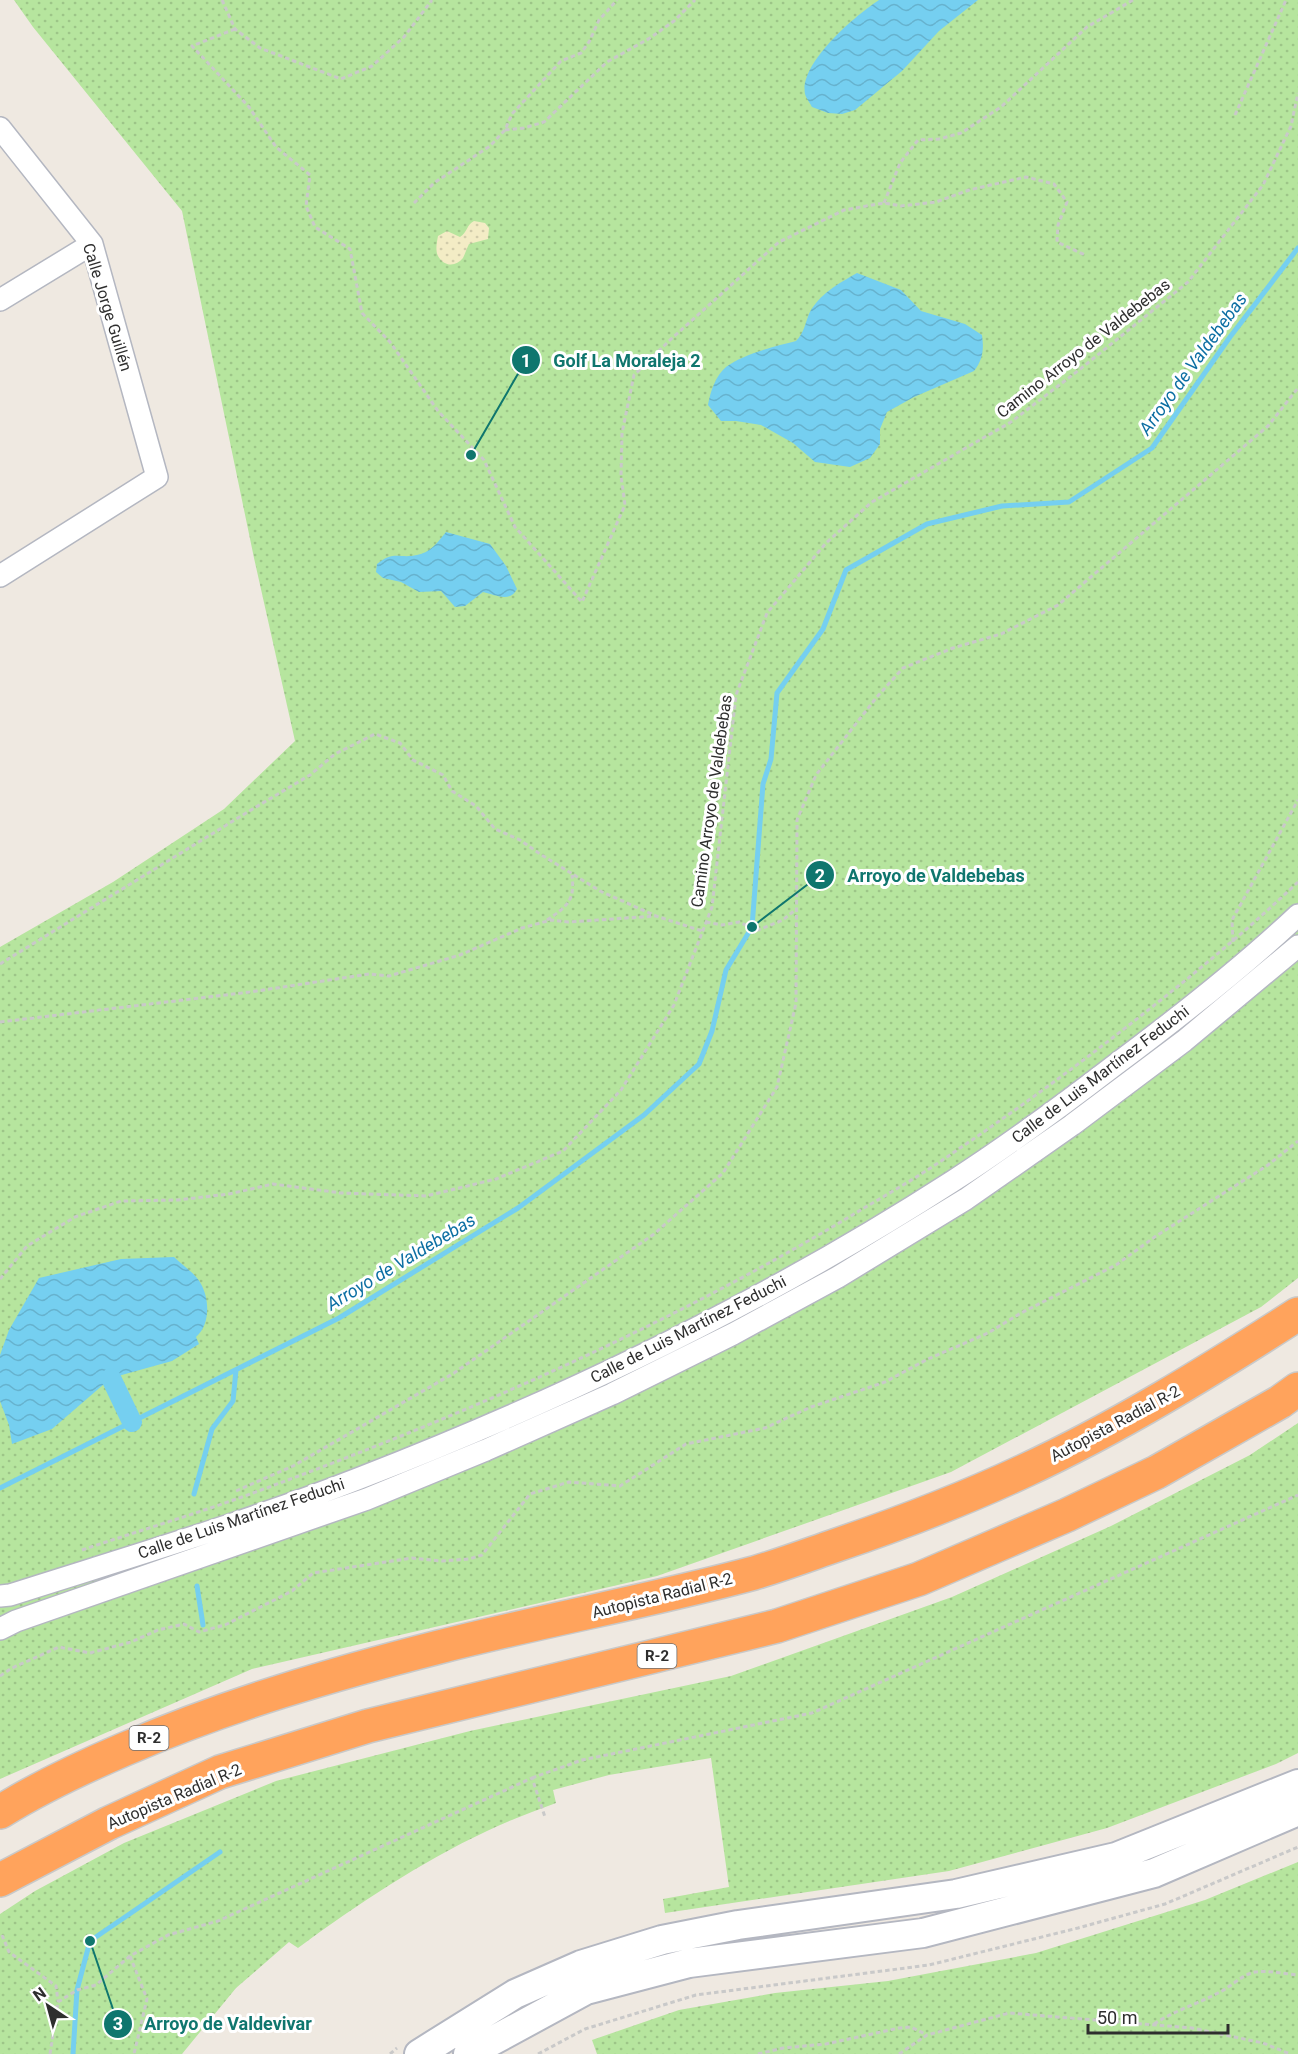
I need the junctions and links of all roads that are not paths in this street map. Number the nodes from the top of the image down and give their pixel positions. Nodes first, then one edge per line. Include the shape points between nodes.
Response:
1 (0, 128) edge
2 (92, 244) junction
3 (0, 300) edge
4 (0, 576) edge
5 (1298, 915) edge
6 (1298, 946) edge
7 (1298, 1314) edge
8 (1298, 1389) edge
9 (0, 1596) edge
10 (0, 1629) edge
11 (1298, 1784) edge
12 (1298, 1810) edge
13 (0, 1812) edge
14 (0, 1880) edge
15 (419, 2054) edge
16 (468, 2054) edge

1 - 2 street, Calle Jorge Guillén
2 - 3 street
2 - 4 street, Calle Jorge Guillén via 158,477
5 - 9 street, Calle de Luis Martínez Feduchi via 1170,1024 973,1167 827,1257 723,1315 592,1379 359,1478 246,1519
6 - 10 street, Calle de Luis Martínez Feduchi via 1184,1041 966,1200 733,1335 612,1394 367,1499
7 - 13 highway, Autopista Radial R-2 / R-2 via 1120,1422 1024,1471 904,1522 757,1572 441,1646 305,1683 178,1726 89,1765
8 - 14 highway, Autopista Radial R-2 / R-2 via 1157,1472 919,1579 777,1626 368,1726 220,1772 109,1823
11 - 15 street via 1116,1857 956,1894 738,1925 662,1940 591,1962 515,1994
12 - 16 street via 1154,1873 1014,1910 923,1932 689,1963 586,1990

